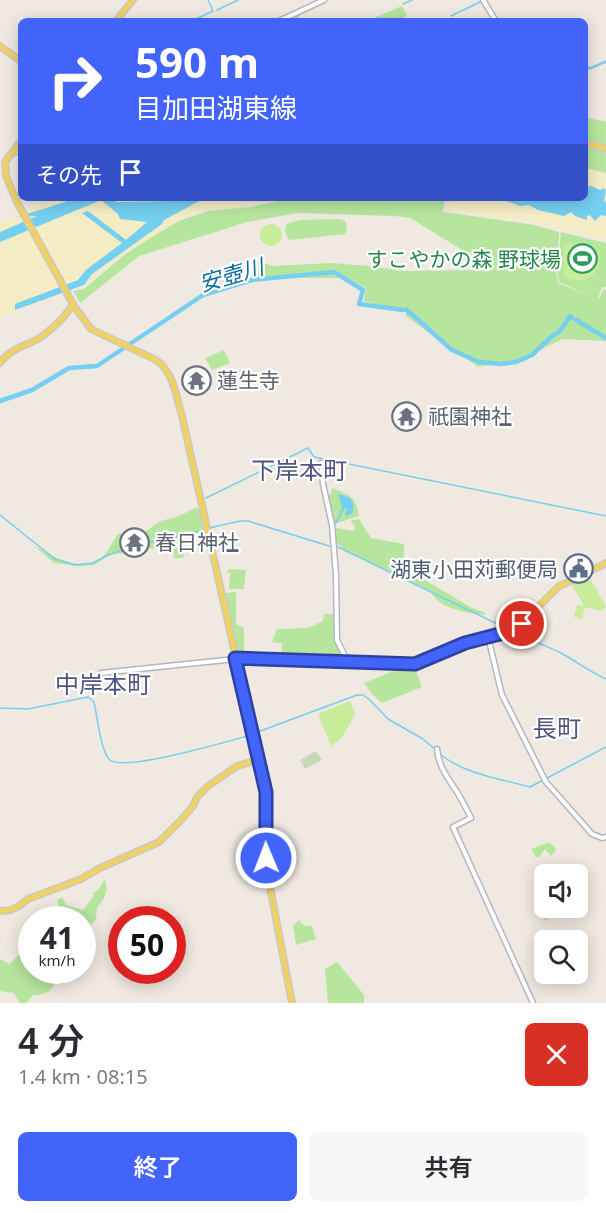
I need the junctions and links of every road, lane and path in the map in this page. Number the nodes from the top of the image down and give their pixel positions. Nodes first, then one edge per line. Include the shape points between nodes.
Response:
1 (133, 0) edge
2 (324, 0) edge
3 (483, 0) edge
4 (118, 18) edge
5 (285, 18) edge
6 (494, 18) edge
7 (0, 46) edge
8 (18, 59) edge
9 (588, 144) edge
10 (18, 145) edge
11 (606, 148) edge
12 (73, 303) junction
13 (0, 363) edge
14 (321, 463) dead end
15 (606, 563) edge
16 (488, 636) junction
17 (235, 658) junction
18 (348, 662) junction
19 (101, 673) dead end
20 (438, 751) dead end
21 (258, 760) junction
22 (606, 837) edge
23 (0, 911) edge
24 (292, 1003) edge
25 (533, 1003) edge

1 - 4 main road
2 - 5 street
3 - 6 street
7 - 8 main road
9 - 11 main road
10 - 12 main road via 4,170 18,204
12 - 13 main road via 38,339 13,350
12 - 17 main road via 91,329 156,360 170,375
14 - 18 street via 332,525 337,640
15 - 16 main road via 558,587 515,630
16 - 18 main road via 415,664
16 - 22 street via 502,695 545,780 592,834
17 - 18 main road
17 - 19 street
17 - 21 main road
20 - 25 street via 445,776 471,818 453,827
21 - 23 main road via 237,766 208,786 159,842 11,910
21 - 24 main road via 266,792 267,871

